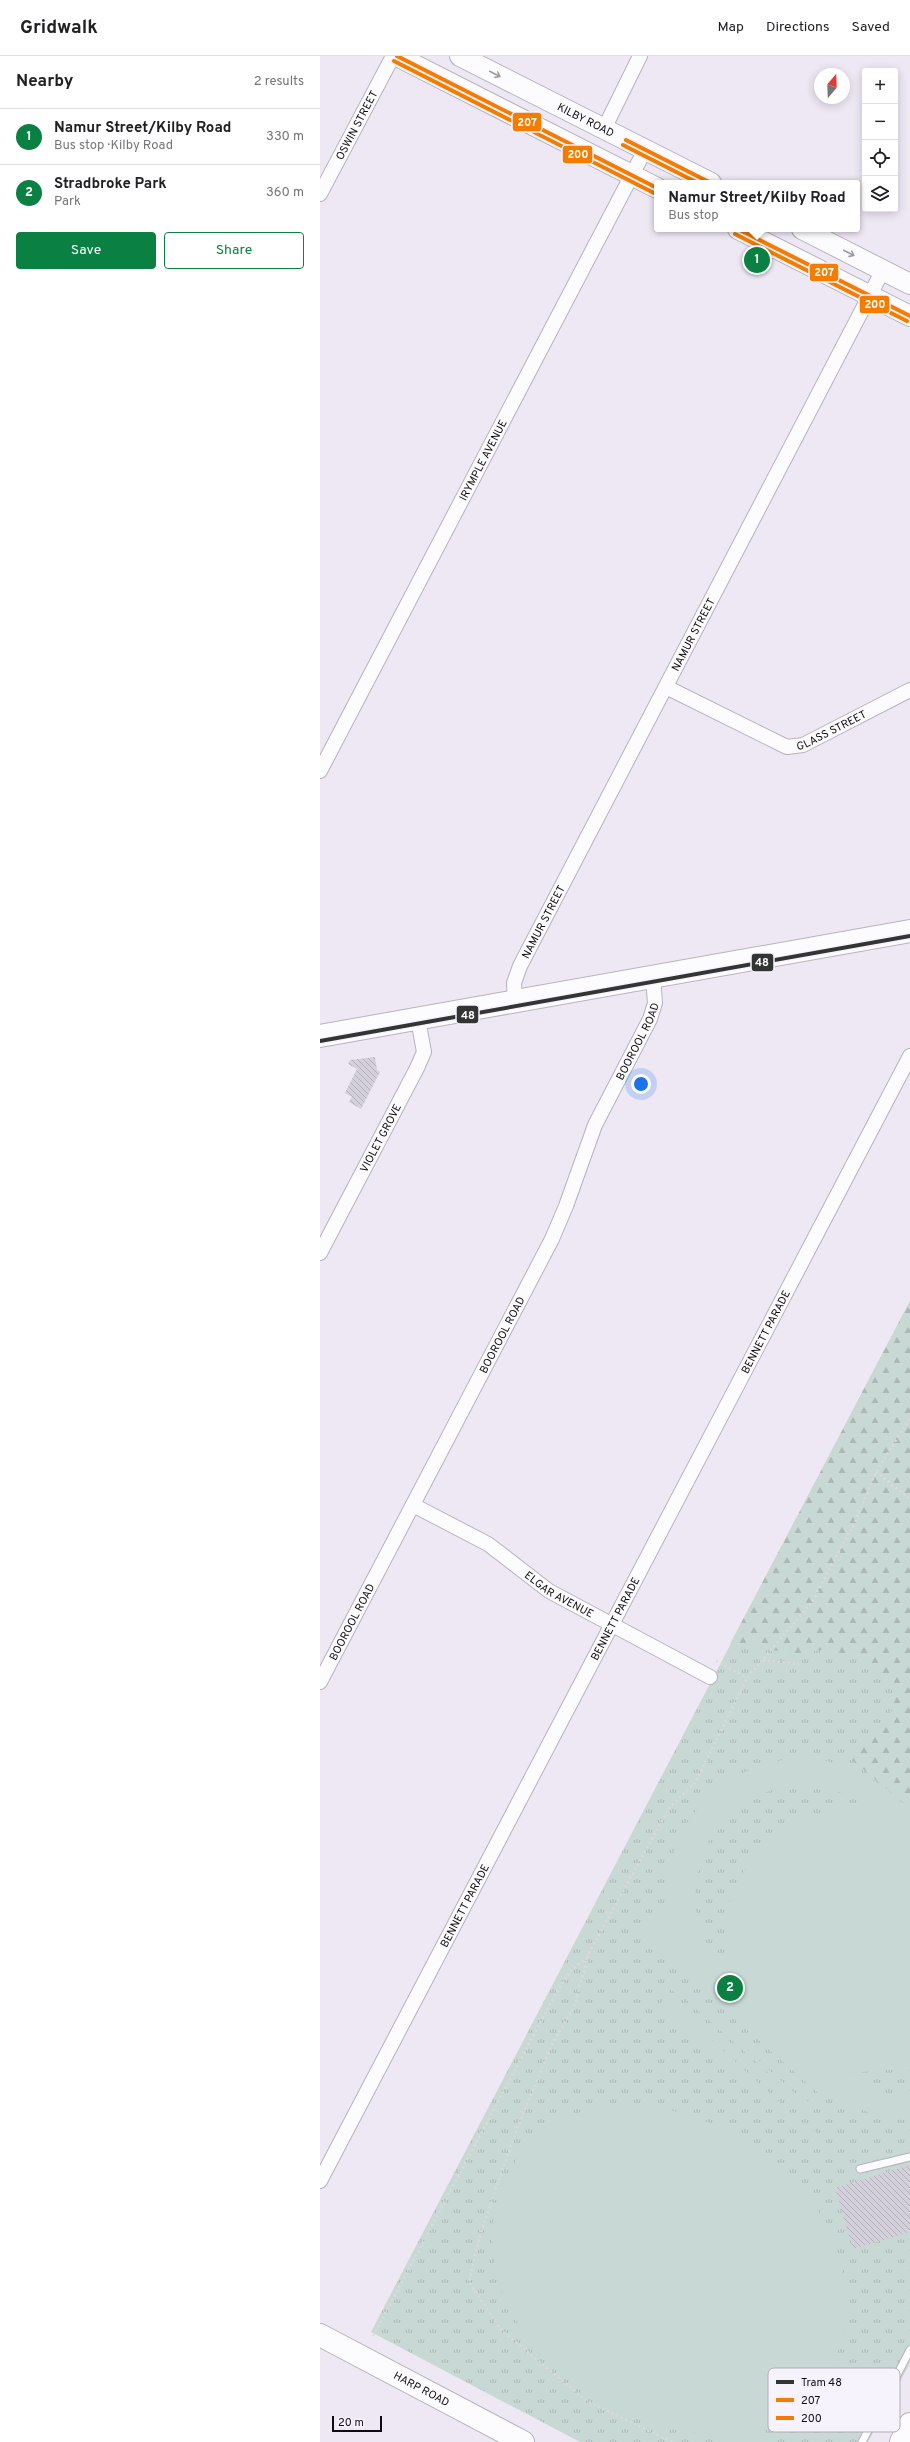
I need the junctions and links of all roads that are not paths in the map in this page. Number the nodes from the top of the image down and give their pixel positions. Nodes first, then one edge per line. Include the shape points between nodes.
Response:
1 (392, 56) edge
2 (397, 56) edge
3 (460, 56) edge
4 (640, 56) edge
5 (604, 129) junction
6 (645, 150) junction
7 (632, 175) junction
8 (705, 180) edge
9 (654, 186) edge
10 (320, 194) edge
11 (744, 232) edge
12 (808, 232) edge
13 (883, 270) junction
14 (910, 284) edge
15 (870, 296) junction
16 (910, 316) edge
17 (666, 687) junction
18 (910, 690) edge
19 (320, 771) edge
20 (910, 931) edge
21 (653, 977) junction
22 (514, 1002) junction
23 (418, 1019) junction
24 (320, 1036) edge
25 (910, 1056) edge
26 (320, 1253) edge
27 (413, 1504) junction
28 (612, 1625) junction
29 (710, 1677) dead end
30 (320, 1682) edge
31 (910, 2157) edge
32 (860, 2169) dead end
33 (320, 2181) edge
34 (320, 2334) edge
35 (910, 2350) edge
36 (900, 2369) edge
37 (910, 2424) edge
38 (867, 2432) edge
39 (523, 2442) edge
40 (862, 2442) edge
41 (901, 2442) edge

1 - 10 street, OSWIN STREET
2 - 7 street
3 -> 5 street, KILBY ROAD
4 - 5 street
5 - 6 street, KILBY ROAD
6 - 7 street, IRYMPLE AVENUE
6 - 8 street, KILBY ROAD
7 - 9 street
7 - 19 street, IRYMPLE AVENUE
11 - 15 street
12 -> 13 street
13 - 14 street
13 - 15 street, NAMUR STREET
15 - 16 street
15 - 17 street, NAMUR STREET
17 - 18 street, GLASS STREET via 781,746 794,747
17 - 22 street, NAMUR STREET via 520,966 514,983
20 - 21 main road
21 - 22 main road
21 - 27 street, BOOROOL ROAD via 654,1003 650,1019 595,1125 552,1239
22 - 23 main road
23 - 24 main road
23 - 26 street, VIOLET GROVE via 424,1052
25 - 28 street, BENNETT PARADE
27 - 28 street, ELGAR AVENUE via 488,1544 549,1592
27 - 30 street, BOOROOL ROAD
28 - 29 street, ELGAR AVENUE
28 - 33 street, BENNETT PARADE
31 - 32 lane
34 - 39 main road, HARP ROAD
35 - 36 lane
37 - 41 main road
38 - 40 lane

